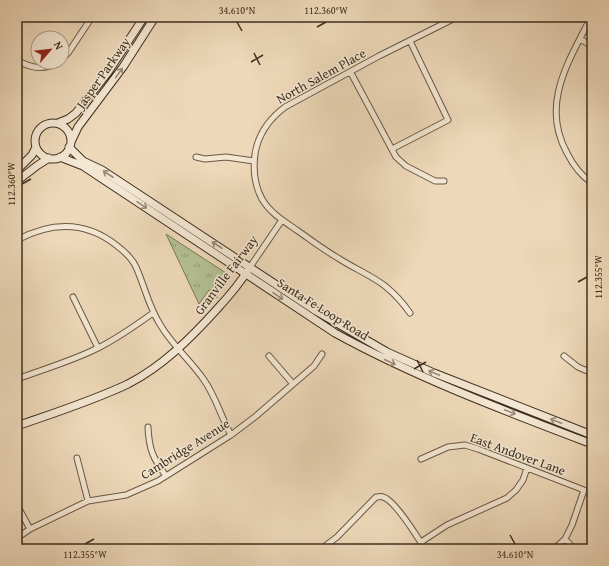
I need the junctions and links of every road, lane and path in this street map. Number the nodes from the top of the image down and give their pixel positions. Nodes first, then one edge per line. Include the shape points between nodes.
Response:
1 (92, 17) edge
2 (144, 17) edge
3 (155, 17) edge
4 (456, 17) edge
5 (590, 17) edge
6 (580, 39) junction
7 (410, 42) junction
8 (592, 46) edge
9 (70, 50) edge
10 (17, 60) edge
11 (30, 66) edge
12 (350, 72) junction
13 (58, 123) junction
14 (70, 145) junction
15 (36, 147) junction
16 (392, 149) junction
17 (60, 157) junction
18 (196, 157) dead end
19 (49, 158) junction
20 (254, 161) junction
21 (17, 170) edge
22 (17, 181) edge
23 (444, 181) dead end
24 (592, 183) edge
25 (282, 220) junction
26 (17, 240) edge
27 (250, 267) junction
28 (246, 274) junction
29 (72, 297) dead end
30 (410, 313) dead end
31 (153, 314) junction
32 (98, 348) junction
33 (179, 349) junction
34 (322, 354) dead end
35 (269, 356) dead end
36 (564, 356) dead end
37 (17, 367) edge
38 (592, 373) edge
39 (19, 378) edge
40 (293, 384) junction
41 (17, 426) edge
42 (148, 428) dead end
43 (231, 435) junction
44 (592, 435) edge
45 (592, 444) edge
46 (77, 458) dead end
47 (421, 459) dead end
48 (527, 468) junction
49 (166, 476) junction
50 (88, 500) junction
51 (17, 505) edge
52 (30, 529) junction
53 (17, 538) edge
54 (565, 539) junction
55 (420, 542) junction
56 (321, 549) edge
57 (425, 549) edge
58 (554, 549) edge
59 (574, 549) edge

1 - 9 street
2 - 13 main road, Jasper Parkway via 108,72 79,109 68,119
14 -> 3 main road, Jasper Parkway via 78,127 123,67
4 - 7 street, North Salem Place
5 - 6 street
6 - 8 street
6 - 24 street via 558,86 557,127 573,165
7 - 12 street, North Salem Place
7 - 16 street via 448,120
10 - 11 street
12 - 16 street
12 - 20 street, North Salem Place via 275,115 259,138
13 - 14 main road via 68,131
13 - 15 main road via 47,123 42,126 35,136
14 - 17 main road
27 -> 14 main road, Santa Fe Loop Road via 102,170 84,161
15 - 19 main road
15 - 21 main road via 32,155
16 - 23 street via 406,166 435,181
17 - 19 main road
17 -> 28 main road, Santa Fe Loop Road via 83,166
18 - 20 street
19 - 22 main road
20 - 25 street, North Salem Place via 256,180 263,199
25 - 27 street, Granville Fairway
25 - 30 street, North Salem Place via 384,286
26 - 31 street via 41,229 56,226 74,226 108,239 125,252 136,266
27 - 28 main road, Granville Fairway
44 -> 27 main road, Santa Fe Loop Road via 387,352 316,311
28 - 33 main road, Granville Fairway
28 -> 45 main road, Santa Fe Loop Road via 335,333 374,354 409,371
29 - 32 street
31 - 32 street
31 - 33 street
32 - 39 street
33 - 41 main road, Granville Fairway via 129,383
33 - 43 street via 206,382
34 - 40 street, Cambridge Avenue via 314,366
35 - 40 street
36 - 38 street via 578,367
37 - 39 street
40 - 43 street, Cambridge Avenue
42 - 49 street via 149,445
43 - 49 street, Cambridge Avenue
46 - 50 street
47 - 48 street, East Andover Lane via 448,447 465,445
48 - 54 street, East Andover Lane via 584,490
48 - 55 street via 523,480 507,498 447,525
49 - 50 street, Cambridge Avenue via 126,495
50 - 52 street, Cambridge Avenue
51 - 52 street
52 - 53 street, Cambridge Avenue
54 - 58 street
54 - 59 street
55 - 56 street via 389,500 376,497 337,537
55 - 57 street

